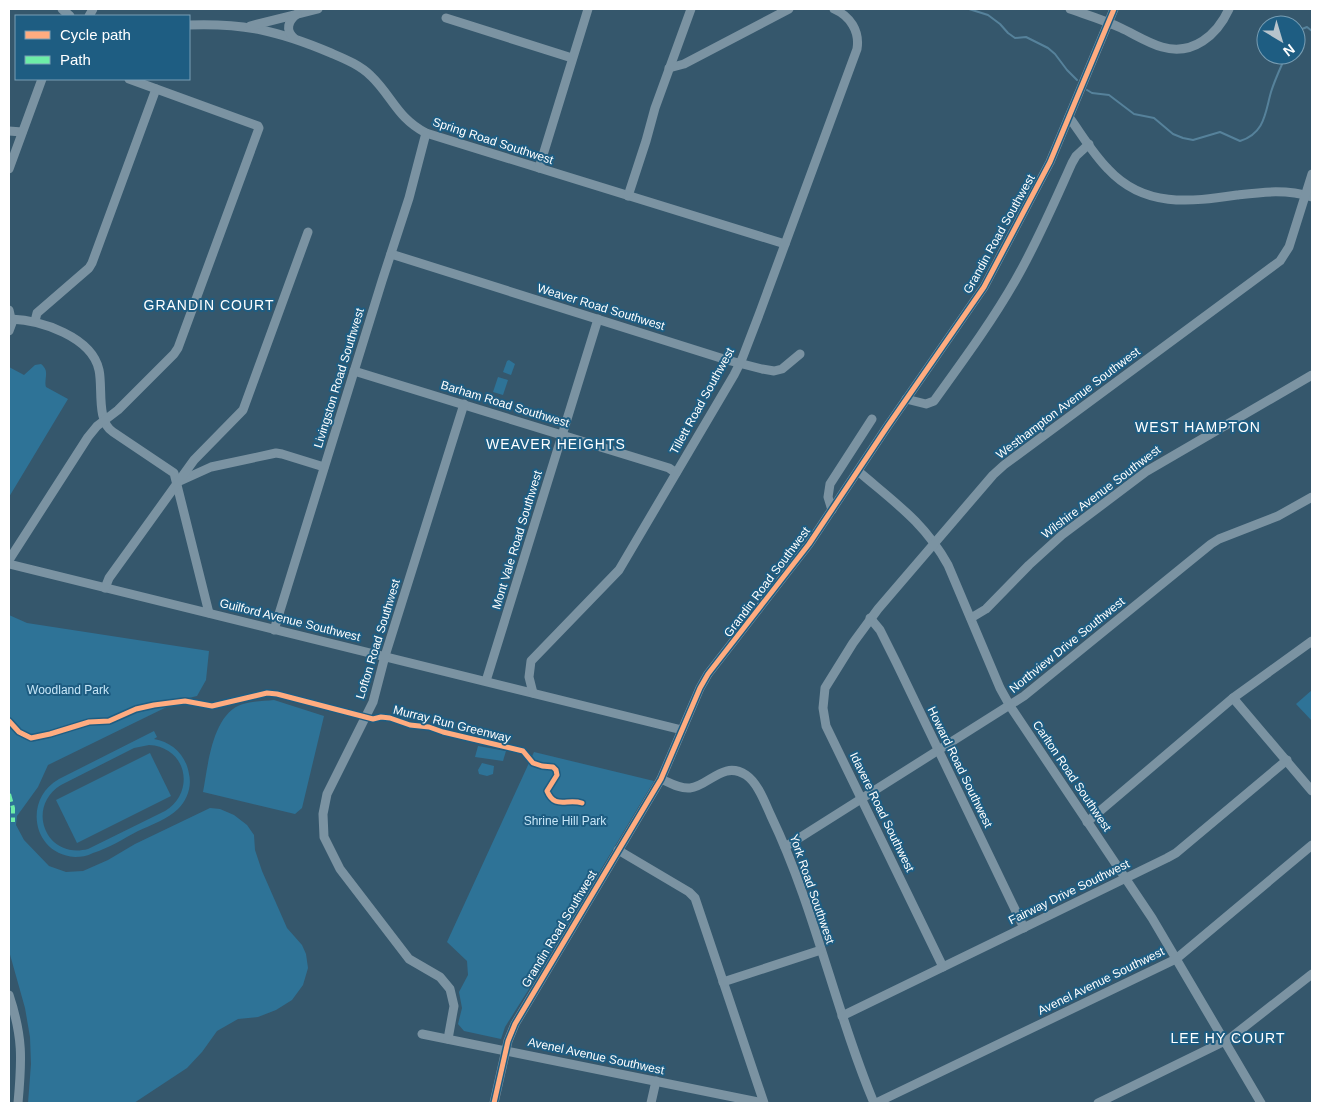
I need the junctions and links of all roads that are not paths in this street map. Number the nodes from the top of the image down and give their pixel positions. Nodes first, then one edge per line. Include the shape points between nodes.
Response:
1 (318, 9) edge
2 (588, 9) edge
3 (691, 9) edge
4 (789, 9) edge
5 (834, 9) edge
6 (1070, 9) edge
7 (1114, 9) edge
8 (1229, 9) edge
9 (297, 14) junction
10 (446, 18) dead end
11 (1107, 22) junction
12 (190, 25) edge
13 (247, 27) junction
14 (294, 38) junction
15 (572, 58) junction
16 (669, 68) junction
17 (42, 80) edge
18 (132, 80) edge
19 (156, 89) junction
20 (1069, 118) junction
21 (9, 131) edge
22 (22, 132) junction
23 (426, 133) junction
24 (1089, 144) junction
25 (538, 168) junction
26 (9, 169) edge
27 (1312, 174) edge
28 (628, 196) junction
29 (1309, 196) edge
30 (308, 232) dead end
31 (785, 244) junction
32 (391, 254) junction
33 (10, 314) edge
34 (598, 319) junction
35 (35, 321) junction
36 (9, 331) edge
37 (800, 354) dead end
38 (740, 363) junction
39 (354, 371) junction
40 (1312, 375) edge
41 (906, 399) junction
42 (464, 404) junction
43 (872, 419) dead end
44 (104, 420) junction
45 (563, 435) junction
46 (324, 467) junction
47 (858, 471) junction
48 (676, 473) junction
49 (177, 482) junction
50 (1312, 496) edge
51 (832, 510) junction
52 (935, 542) junction
53 (9, 560) edge
54 (9, 564) edge
55 (105, 588) junction
56 (209, 613) junction
57 (870, 618) junction
58 (971, 618) junction
59 (274, 630) junction
60 (1312, 641) edge
61 (385, 656) junction
62 (839, 666) joint
63 (486, 681) junction
64 (533, 693) junction
65 (1233, 698) junction
66 (1010, 706) junction
67 (682, 730) junction
68 (939, 750) junction
69 (1287, 760) junction
70 (661, 779) junction
71 (1312, 791) edge
72 (862, 799) junction
73 (1087, 822) junction
74 (1312, 844) edge
75 (785, 847) junction
76 (618, 850) junction
77 (1126, 878) junction
78 (1024, 928) junction
79 (820, 950) junction
80 (1176, 958) junction
81 (943, 967) junction
82 (1312, 974) edge
83 (723, 982) junction
84 (9, 995) edge
85 (842, 1016) junction
86 (422, 1034) dead end
87 (448, 1039) junction
88 (1225, 1042) junction
89 (506, 1050) junction
90 (656, 1081) junction
91 (20, 1083) junction
92 (9, 1084) edge
93 (18, 1103) edge
94 (494, 1103) edge
95 (651, 1103) edge
96 (764, 1103) edge
97 (875, 1103) edge
98 (1098, 1103) edge
99 (1261, 1103) edge

1 - 9 street
2 - 15 street
3 - 16 street
4 - 16 street via 684,64
5 - 31 street, Tillett Road Southwest via 847,17 854,27 858,34 857,49
6 - 11 street
7 - 11 street, Grandin Road Southwest
8 - 11 street via 1214,32 1198,44 1184,48 1162,47
9 - 13 street
9 - 14 street via 288,28
10 - 15 street
11 - 20 street, Grandin Road Southwest
12 - 13 street, Spring Road Southwest
13 - 14 street, Spring Road Southwest
14 - 23 street, Spring Road Southwest via 362,68 409,123
15 - 25 street
16 - 28 street
17 - 22 street
18 - 19 street
19 - 35 street via 92,263 37,314
19 - 44 street via 259,128 178,348 118,410
20 - 24 street
20 - 41 street, Grandin Road Southwest via 1046,170 993,271
21 - 22 street
22 - 26 street
23 - 25 street, Spring Road Southwest
23 - 32 street, Livingston Road Southwest via 410,198
24 - 29 street via 1119,180 1161,199 1189,201 1274,191
24 - 41 street via 1072,163 1041,231 1002,303 934,401 926,404
25 - 28 street, Spring Road Southwest
27 - 29 street, Westhampton Avenue Southwest
28 - 31 street, Spring Road Southwest
29 - 52 street, Westhampton Avenue Southwest via 1289,247 1280,261 1004,465
30 - 49 street via 243,410
31 - 38 street, Tillett Road Southwest
32 - 34 street, Weaver Road Southwest
32 - 39 street, Livingston Road Southwest
33 - 35 street
33 - 36 street via 12,323
34 - 38 street, Weaver Road Southwest
34 - 45 street, Mont Vale Road Southwest
35 - 44 street via 65,333 94,355 99,369
37 - 38 street, Weaver Road Southwest via 782,369 774,371
38 - 48 street, Tillett Road Southwest
39 - 42 street, Barham Road Southwest
39 - 46 street, Livingston Road Southwest
40 - 58 street, Wilshire Avenue Southwest via 1147,472 1062,535 986,608
41 - 47 street, Grandin Road Southwest
42 - 45 street, Barham Road Southwest
42 - 61 street, Lofton Road Southwest
43 - 51 street via 830,484 828,497
44 - 49 street via 108,430 172,470
44 - 53 street via 83,445
45 - 48 street, Barham Road Southwest via 669,468
45 - 63 street, Mont Vale Road Southwest
46 - 49 street via 276,454 211,467
46 - 59 street, Livingston Road Southwest
47 - 51 street, Grandin Road Southwest
47 - 52 street, Carlton Road Southwest via 917,521
48 - 64 street, Tillett Road Southwest via 618,570 531,661 529,677
49 - 55 street
49 - 56 street
50 - 66 street, Northview Drive Southwest via 1278,516 1211,544 1039,686
51 - 67 street, Grandin Road Southwest via 708,674
52 - 57 street, Westhampton Avenue Southwest
52 - 58 street, Carlton Road Southwest
54 - 55 street, Guilford Avenue Southwest
55 - 56 street, Guilford Avenue Southwest
56 - 59 street, Guilford Avenue Southwest
57 - 62 street, Westhampton Avenue Southwest
57 - 68 street, Howard Road Southwest via 880,630
58 - 66 street, Carlton Road Southwest
59 - 61 street, Guilford Avenue Southwest
60 - 65 street
61 - 63 street, Guilford Avenue Southwest
61 - 87 street, Lofton Road Southwest via 371,708 326,794 324,832 340,869 410,959 446,984 454,1006
62 - 72 street, Idavere Road Southwest via 826,688 824,719
63 - 64 street, Guilford Avenue Southwest
64 - 67 street, Guilford Avenue Southwest
65 - 69 street
65 - 73 street
66 - 68 street, Northview Drive Southwest
66 - 73 street, Carlton Road Southwest
67 - 70 street, Grandin Road Southwest
68 - 72 street, Northview Drive Southwest
68 - 78 street, Howard Road Southwest
69 - 71 street
69 - 77 street, Fairway Drive Southwest via 1176,853
70 - 75 street, York Road Southwest via 691,788 722,772 734,770 745,774 762,798
70 - 76 street, Grandin Road Southwest
72 - 75 street, Northview Drive Southwest
72 - 81 street, Idavere Road Southwest
73 - 77 street, Carlton Road Southwest
74 - 80 street, Avenel Avenue Southwest
75 - 79 street, York Road Southwest
76 - 83 street via 692,895
76 - 89 street, Grandin Road Southwest via 518,1018
77 - 78 street, Fairway Drive Southwest
77 - 80 street, Carlton Road Southwest
78 - 81 street, Fairway Drive Southwest
79 - 83 street
79 - 85 street, York Road Southwest
80 - 88 street, Carlton Road Southwest
80 - 97 street, Avenel Avenue Southwest
81 - 85 street, Fairway Drive Southwest
82 - 88 street
83 - 96 street
84 - 91 street via 21,1044
85 - 97 street, York Road Southwest
86 - 87 street, Avenel Avenue Southwest
87 - 89 street, Avenel Avenue Southwest
88 - 98 street
88 - 99 street, Carlton Road Southwest
89 - 90 street, Avenel Avenue Southwest
89 - 94 street, Grandin Road Southwest
90 - 95 street
90 - 96 street, Avenel Avenue Southwest
91 - 92 street
91 - 93 street

